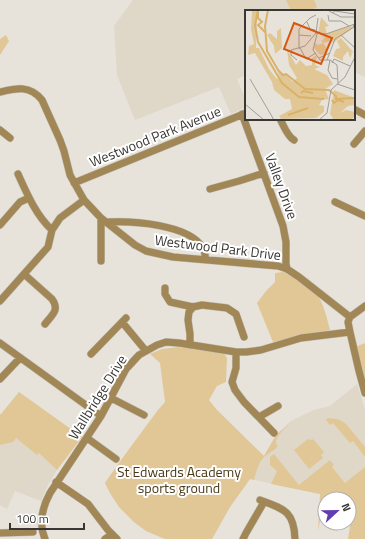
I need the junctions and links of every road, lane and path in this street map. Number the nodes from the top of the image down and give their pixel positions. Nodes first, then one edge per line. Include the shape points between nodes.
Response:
1 (0, 92) edge
2 (355, 109) edge
3 (244, 113) edge
4 (365, 114) edge
5 (246, 120) edge
6 (281, 120) edge
7 (0, 130) edge
8 (365, 131) edge
9 (11, 139) dead end
10 (294, 140) dead end
11 (354, 144) dead end
12 (264, 173) junction
13 (18, 174) dead end
14 (74, 183) junction
15 (210, 189) dead end
16 (29, 198) junction
17 (84, 200) junction
18 (335, 202) dead end
19 (365, 216) edge
20 (101, 218) junction
21 (108, 222) junction
22 (0, 225) edge
23 (52, 230) junction
24 (206, 260) junction
25 (101, 261) dead end
26 (287, 268) junction
27 (24, 274) junction
28 (165, 288) dead end
29 (2, 296) edge
30 (365, 306) edge
31 (193, 307) junction
32 (350, 317) junction
33 (45, 324) dead end
34 (350, 332) junction
35 (244, 337) dead end
36 (0, 343) edge
37 (190, 345) junction
38 (146, 351) junction
39 (236, 352) junction
40 (91, 354) dead end
41 (20, 358) junction
42 (0, 379) edge
43 (365, 393) edge
44 (111, 398) junction
45 (278, 406) dead end
46 (145, 415) dead end
47 (101, 416) junction
48 (259, 417) junction
49 (274, 433) dead end
50 (87, 438) junction
51 (116, 459) dead end
52 (56, 482) junction
53 (33, 532) dead end
54 (0, 533) edge
55 (115, 536) edge
56 (45, 539) edge
57 (105, 539) edge
58 (243, 539) edge
59 (295, 539) edge

1 - 14 street, Westwood Park Drive via 16,88 30,90 38,95 60,140
2 - 4 street
3 - 14 street, Westwood Park Avenue
5 - 12 street, Valley Drive
6 - 10 street
7 - 9 street
8 - 11 street
12 - 15 street
12 - 26 street, Valley Drive via 283,226
13 - 16 street
14 - 17 street, Westwood Park Drive
16 - 22 street via 20,202
16 - 23 street
17 - 20 street, Westwood Park Drive
17 - 23 street via 60,218
18 - 19 street
20 - 21 street, Westwood Park Drive
20 - 25 street
21 - 24 street, Westwood Park Drive via 146,251
21 - 24 street via 147,223 180,232 200,244
23 - 27 street via 48,247
24 - 26 street, Westwood Park Drive
26 - 32 street, Westwood Park Drive
27 - 29 street
27 - 33 street via 56,303 55,311
28 - 31 street via 165,294 170,302
30 - 32 street
31 - 35 street via 202,305 227,308 236,314
31 - 37 street via 188,320
32 - 34 street
34 - 39 street, Wallbridge Drive via 300,338 260,350
34 - 43 street
36 - 41 street
37 - 38 street, Wallbridge Drive via 166,342
37 - 39 street, Wallbridge Drive
38 - 40 street via 124,320
38 - 44 street, Wallbridge Drive via 126,369
39 - 48 street via 233,386
41 - 42 street
41 - 47 street
44 - 46 street
44 - 47 street, Wallbridge Drive
45 - 48 street
47 - 50 street, Wallbridge Drive
48 - 49 street
50 - 51 street
50 - 52 street, Wallbridge Drive
52 - 55 street via 88,504
52 - 56 street, Wallbridge Drive via 48,496 41,519
53 - 54 street
55 - 57 street
58 - 59 street via 262,501 279,507 288,514 293,523

